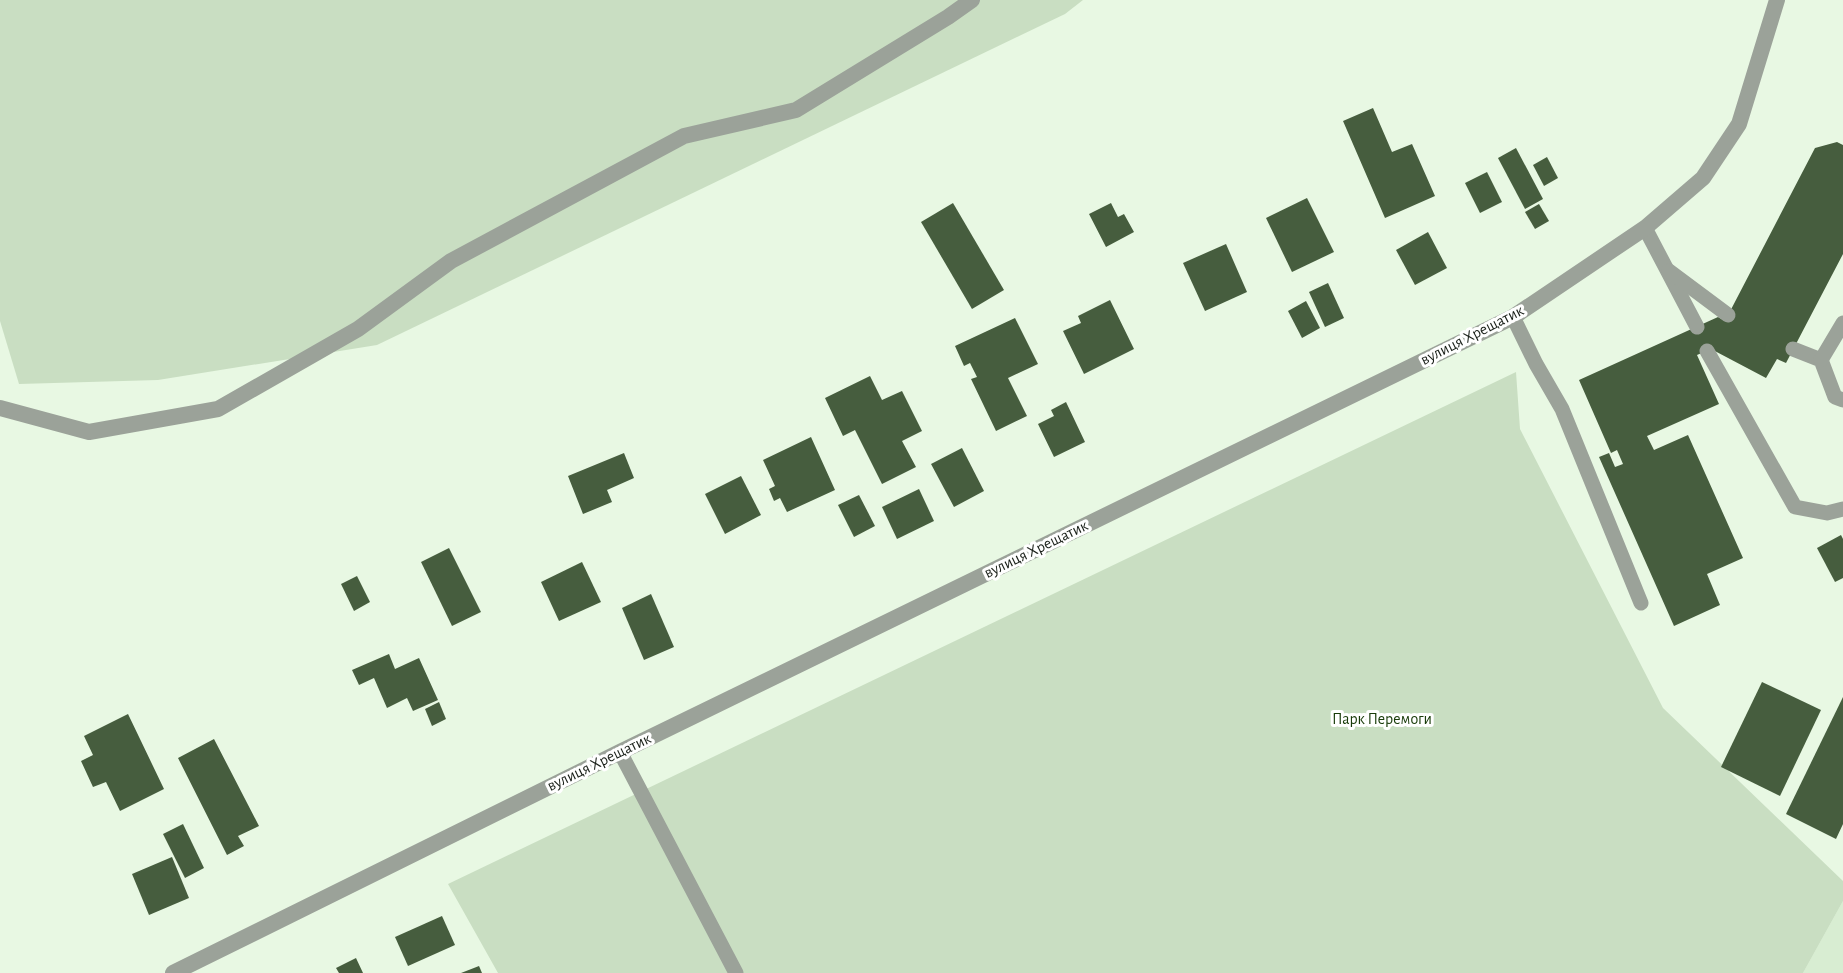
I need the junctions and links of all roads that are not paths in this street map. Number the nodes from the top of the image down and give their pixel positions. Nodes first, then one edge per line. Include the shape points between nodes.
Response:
1 (972, 0) edge
2 (1777, 0) edge
3 (1645, 228) junction
4 (1666, 269) junction
5 (1728, 315) dead end
6 (1513, 317) junction
7 (1843, 324) edge
8 (1696, 327) dead end
9 (1793, 349) dead end
10 (1707, 351) dead end
11 (1821, 360) junction
12 (1843, 400) edge
13 (0, 408) edge
14 (1843, 509) edge
15 (1641, 603) dead end
16 (620, 752) junction
17 (173, 973) edge
18 (736, 973) edge

1 - 13 street via 796,110 684,136 452,261 358,329 218,409 89,432
2 - 3 street, вулиця Хрещатик via 1739,124 1703,178
3 - 4 lane
3 - 6 street, вулиця Хрещатик
4 - 5 lane
4 - 8 lane
6 - 15 lane via 1562,409
6 - 16 street, вулиця Хрещатик
7 - 11 lane
9 - 11 lane
10 - 14 lane via 1795,507 1827,513
11 - 12 lane via 1835,397
16 - 17 street, вулиця Хрещатик
16 - 18 lane

